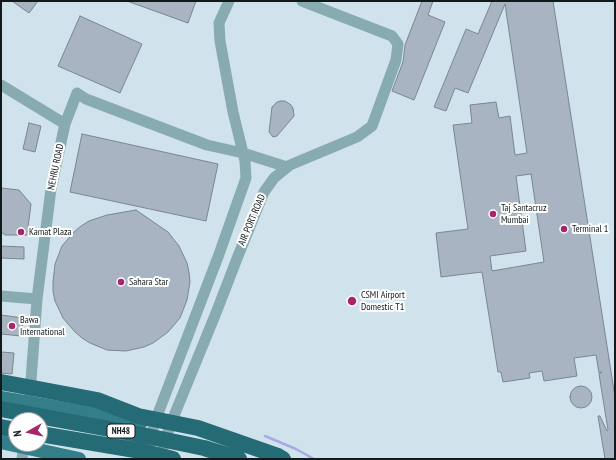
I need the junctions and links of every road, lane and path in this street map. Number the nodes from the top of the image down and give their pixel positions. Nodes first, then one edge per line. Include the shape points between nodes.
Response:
1 (229, 1) edge
2 (302, 1) edge
3 (1, 85) edge
4 (65, 124) junction
5 (243, 153) junction
6 (287, 167) junction
7 (1, 296) edge
8 (38, 300) junction
9 (1, 382) edge
10 (1, 398) edge
11 (29, 403) junction
12 (1, 409) edge
13 (28, 412) edge
14 (154, 424) junction
15 (169, 428) junction
16 (48, 435) edge
17 (36, 452) edge
18 (79, 459) edge
19 (147, 459) edge
20 (160, 459) edge
21 (173, 459) edge
22 (239, 459) edge
23 (274, 459) edge
24 (283, 459) edge

1 - 5 street, AIR PORT ROAD via 219,23 220,41
2 - 6 street, AIR PORT ROAD via 392,36 398,44 396,60 372,126 357,137
3 - 4 street
4 - 5 street, NEHRU ROAD via 77,92 86,99 207,145
4 - 8 street, NEHRU ROAD via 51,189
5 - 6 street
5 - 14 street, AIR PORT ROAD via 246,178
6 - 15 street, AIR PORT ROAD via 274,178 264,192
7 - 8 street
8 - 11 street, NEHRU ROAD
9 - 24 highway, bridge via 97,400 138,416 198,428
10 - 11 main road
11 - 13 street, NEHRU ROAD
11 - 14 main road
12 - 22 highway, NH48, bridge via 150,436
14 - 15 main road
14 - 19 street, AIR PORT ROAD
15 - 20 street, AIR PORT ROAD
15 - 23 main road via 210,436
16 - 21 highway, NH48, bridge
17 - 18 main road

